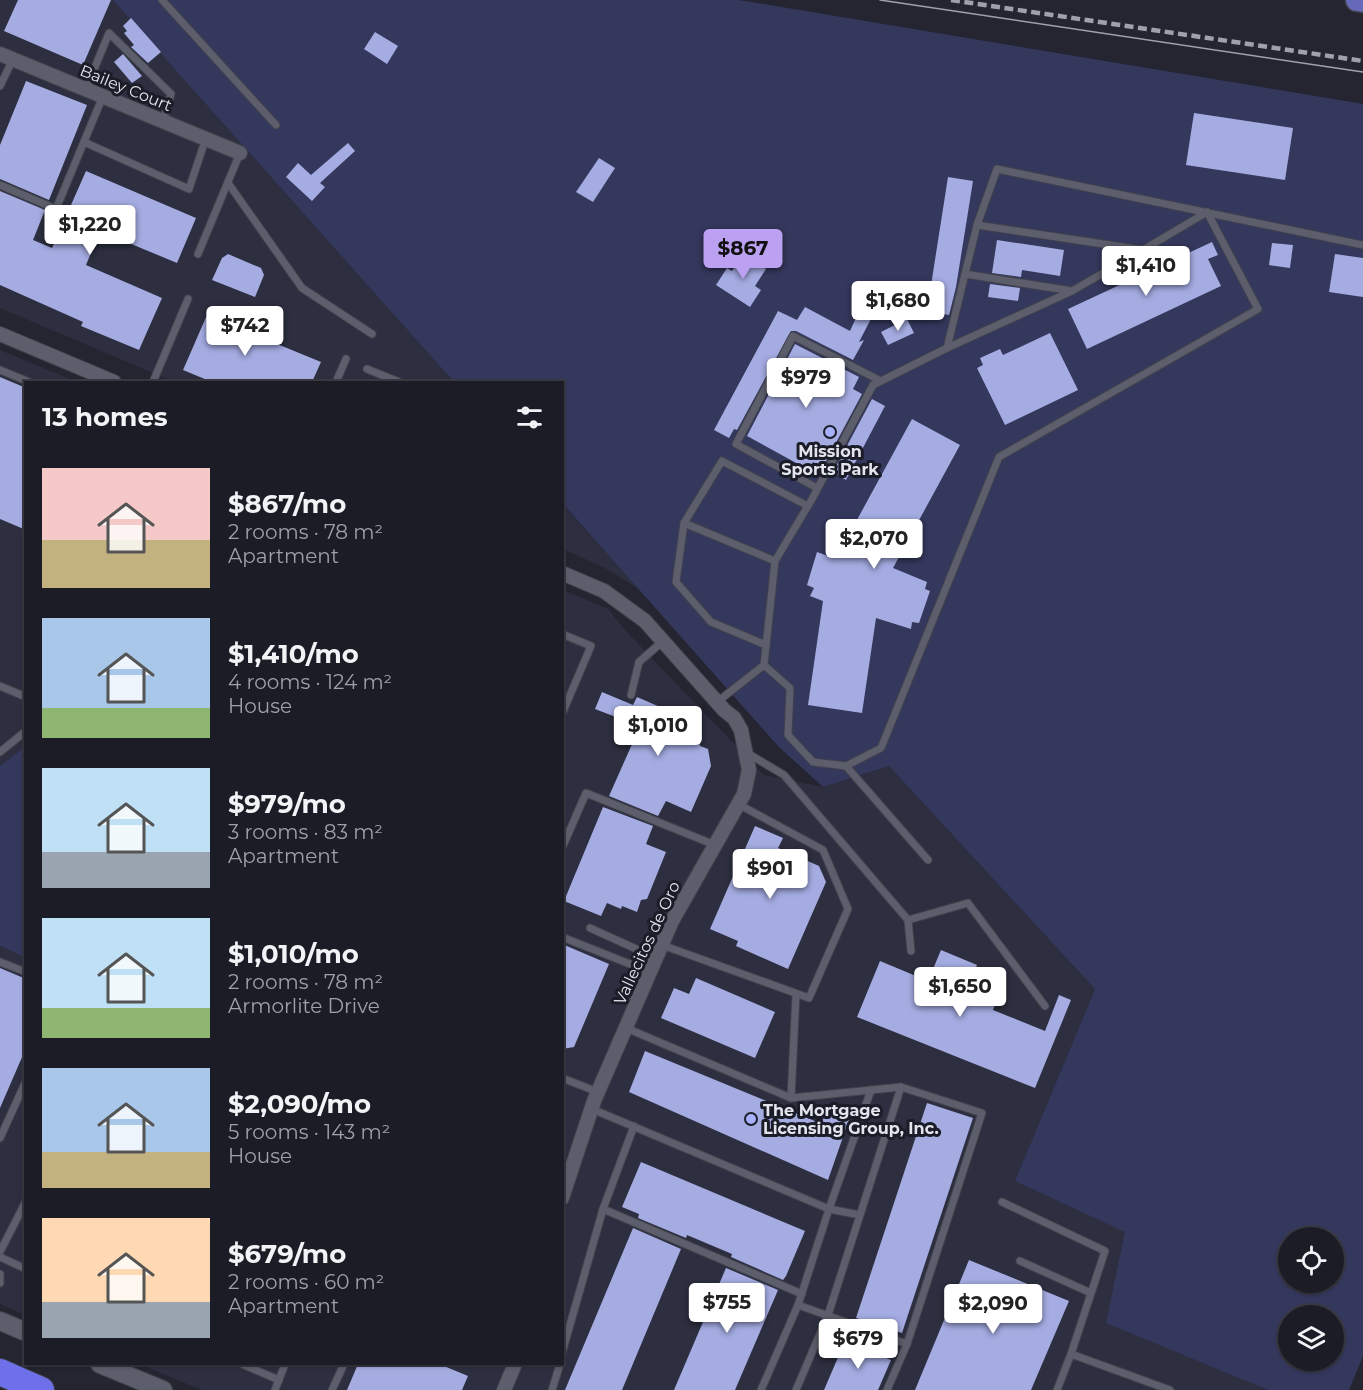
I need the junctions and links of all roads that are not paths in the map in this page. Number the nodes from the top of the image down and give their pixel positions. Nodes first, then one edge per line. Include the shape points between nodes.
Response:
1 (162, 0) edge
2 (1357, 0) edge
3 (1363, 1) edge
4 (6, 56) edge
5 (0, 86) edge
6 (86, 89) junction
7 (103, 96) junction
8 (163, 121) junction
9 (276, 125) dead end
10 (206, 138) junction
11 (84, 142) junction
12 (240, 153) joint
13 (228, 183) junction
14 (0, 185) edge
15 (1207, 212) junction
16 (977, 225) junction
17 (1363, 245) edge
18 (1143, 250) junction
19 (198, 254) dead end
20 (965, 274) junction
21 (1072, 291) junction
22 (188, 299) dead end
23 (0, 334) edge
24 (372, 334) dead end
25 (947, 348) junction
26 (346, 360) dead end
27 (367, 369) dead end
28 (0, 370) edge
29 (27, 381) edge
30 (112, 381) edge
31 (153, 381) edge
32 (336, 381) edge
33 (397, 381) edge
34 (881, 381) junction
35 (818, 488) junction
36 (808, 506) junction
37 (684, 523) junction
38 (776, 561) junction
39 (564, 574) edge
40 (564, 635) edge
41 (663, 641) junction
42 (766, 645) junction
43 (764, 665) junction
44 (0, 686) edge
45 (631, 695) dead end
46 (24, 696) edge
47 (721, 706) junction
48 (564, 709) edge
49 (24, 733) edge
50 (0, 752) edge
51 (745, 752) junction
52 (846, 766) junction
53 (738, 804) junction
54 (564, 843) edge
55 (715, 845) junction
56 (928, 860) dead end
57 (908, 920) junction
58 (591, 928) dead end
59 (564, 939) edge
60 (662, 945) junction
61 (911, 951) dead end
62 (656, 958) junction
63 (0, 962) edge
64 (24, 971) edge
65 (650, 972) junction
66 (796, 993) junction
67 (1045, 1006) dead end
68 (626, 1028) junction
69 (564, 1079) edge
70 (24, 1085) edge
71 (901, 1088) junction
72 (871, 1090) junction
73 (598, 1092) junction
74 (791, 1098) junction
75 (592, 1108) junction
76 (634, 1126) junction
77 (0, 1138) edge
78 (564, 1192) edge
79 (1002, 1202) dead end
80 (24, 1205) edge
81 (603, 1209) junction
82 (829, 1209) junction
83 (860, 1215) junction
84 (0, 1252) edge
85 (0, 1257) edge
86 (1020, 1261) dead end
87 (24, 1268) edge
88 (0, 1274) edge
89 (0, 1283) edge
90 (1091, 1293) junction
91 (802, 1294) junction
92 (798, 1305) junction
93 (828, 1315) junction
94 (0, 1321) edge
95 (24, 1331) edge
96 (907, 1344) junction
97 (564, 1346) edge
98 (1071, 1354) junction
99 (102, 1365) edge
100 (244, 1365) edge
101 (285, 1365) edge
102 (344, 1365) edge
103 (514, 1365) edge
104 (560, 1365) edge
105 (0, 1372) edge
106 (279, 1380) junction
107 (41, 1390) edge
108 (163, 1390) edge
109 (275, 1390) edge
110 (332, 1390) edge
111 (504, 1390) edge
112 (552, 1390) edge
113 (761, 1390) edge
114 (796, 1390) edge
115 (887, 1390) edge
116 (1057, 1390) edge
117 (1170, 1390) edge

1 - 9 lane
2 - 3 main road
4 - 5 lane
4 - 6 street, Bailey Court
6 - 7 street, Bailey Court
6 - 8 lane via 109,33 171,94
7 - 8 street, Bailey Court
7 - 11 lane
8 - 10 street, Bailey Court
10 - 11 lane via 189,189
10 - 12 street, Bailey Court
11 - 14 lane via 56,208
12 - 13 lane
13 - 19 lane
13 - 24 lane via 302,288
15 - 16 lane via 997,169
15 - 17 lane
15 - 18 lane
15 - 52 lane via 1258,309 999,457 881,748
16 - 18 lane
16 - 20 lane
18 - 21 lane
20 - 21 lane
20 - 25 lane
21 - 25 lane
22 - 31 lane
23 - 30 street
25 - 34 lane
26 - 32 lane
27 - 33 lane
28 - 29 lane
34 - 35 lane via 873,385
34 - 35 lane via 793,336 736,444
35 - 36 lane
36 - 37 lane via 722,461
36 - 38 lane
37 - 38 lane
37 - 42 lane via 676,582 711,622
38 - 42 lane
39 - 41 street, Vallecitos de Oro via 604,591 645,621
40 - 48 lane via 591,646
41 - 45 lane via 639,662
41 - 47 street, Vallecitos de Oro
42 - 43 lane
43 - 47 lane
43 - 52 lane via 789,687 788,735 813,762
44 - 46 lane
47 - 51 street, Vallecitos de Oro via 741,730
49 - 50 lane
51 - 53 street, Vallecitos de Oro via 749,770
51 - 57 lane via 784,775
52 - 56 lane
53 - 55 street, Vallecitos de Oro
53 - 66 lane via 823,850 848,909 809,998
54 - 55 lane via 586,793
55 - 60 street, Vallecitos de Oro
57 - 61 lane
57 - 67 lane via 968,903
58 - 62 lane
59 - 65 lane
60 - 62 street, Vallecitos de Oro
60 - 66 lane
62 - 65 street, Vallecitos de Oro
63 - 64 lane
65 - 68 street, Vallecitos de Oro
66 - 74 lane
68 - 73 street, Vallecitos de Oro
68 - 74 lane
69 - 73 lane
70 - 77 lane
71 - 72 lane
71 - 83 lane
71 - 96 lane via 982,1113
72 - 74 lane
72 - 82 lane
73 - 75 street, Vallecitos de Oro
75 - 76 lane
75 - 78 street, Vallecitos de Oro
76 - 81 lane
76 - 82 lane
79 - 90 lane via 1105,1251
80 - 84 lane
81 - 91 lane
81 - 97 lane
82 - 83 lane
82 - 91 lane
83 - 93 lane
85 - 87 lane
86 - 90 lane
88 - 89 lane
90 - 98 lane
91 - 92 lane
92 - 93 lane
92 - 113 lane
93 - 96 lane
93 - 114 lane
94 - 95 street
96 - 115 lane
98 - 116 lane
98 - 117 lane
99 - 108 street
100 - 106 lane
101 - 106 lane
102 - 110 lane
103 - 111 street
104 - 112 lane
105 - 107 highway
106 - 109 lane

